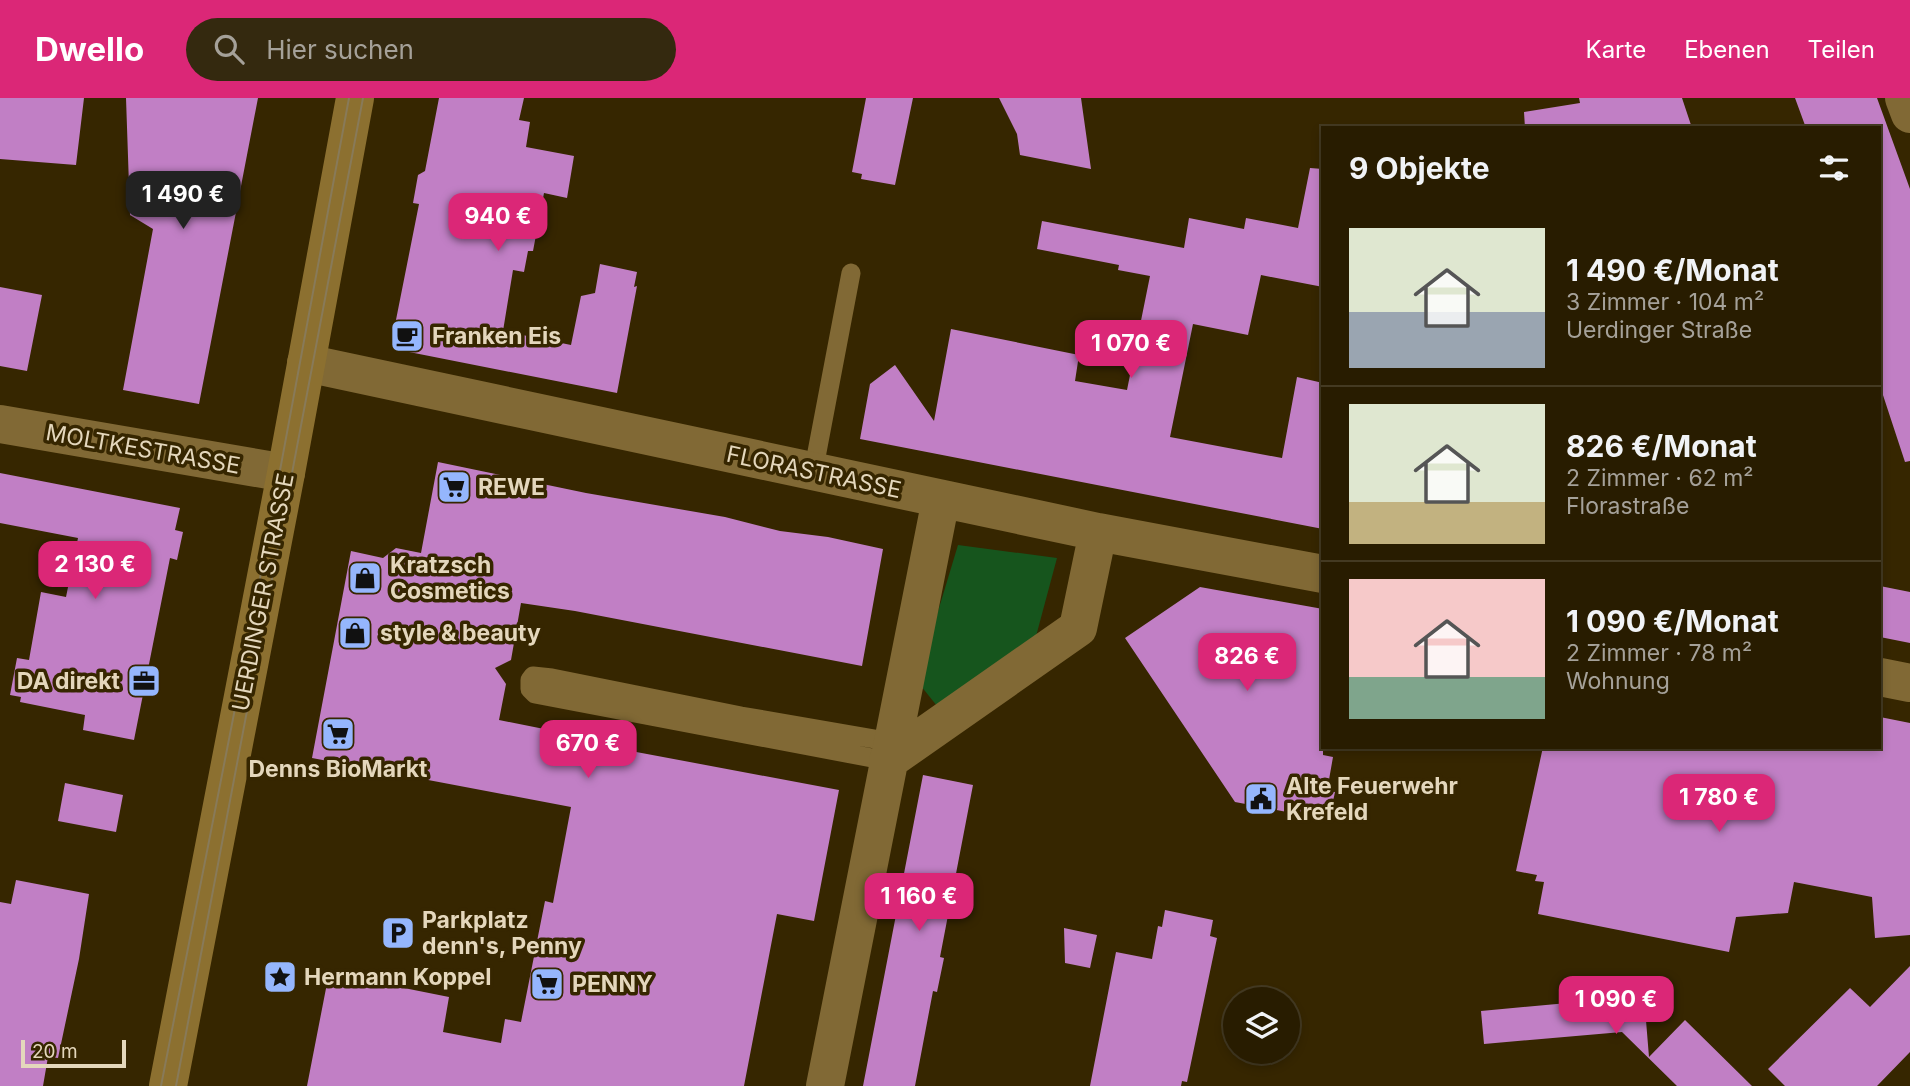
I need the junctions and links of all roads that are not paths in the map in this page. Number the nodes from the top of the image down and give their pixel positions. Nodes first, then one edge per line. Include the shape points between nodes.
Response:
1 (355, 98) edge
2 (1904, 98) edge
3 (1910, 114) edge
4 (851, 273) dead end
5 (306, 363) junction
6 (0, 424) edge
7 (286, 473) junction
8 (813, 473) junction
9 (941, 499) junction
10 (1098, 532) junction
11 (1321, 574) edge
12 (1881, 677) edge
13 (1910, 683) edge
14 (890, 752) junction
15 (168, 1086) edge
16 (825, 1086) edge

1 - 5 main road, UERDINGER STRASSE
2 - 3 street
4 - 8 lane
5 - 7 main road, UERDINGER STRASSE
5 - 8 street, FLORASTRASSE
6 - 7 street, MOLTKESTRASSE
7 - 15 main road, UERDINGER STRASSE
8 - 9 street, FLORASTRASSE
9 - 10 street, FLORASTRASSE
9 - 14 street
10 - 11 street, FLORASTRASSE
10 - 14 street via 1078,628
12 - 13 street
14 - 14 lane via 552,678 533,676 530,680 535,694
14 - 16 street

